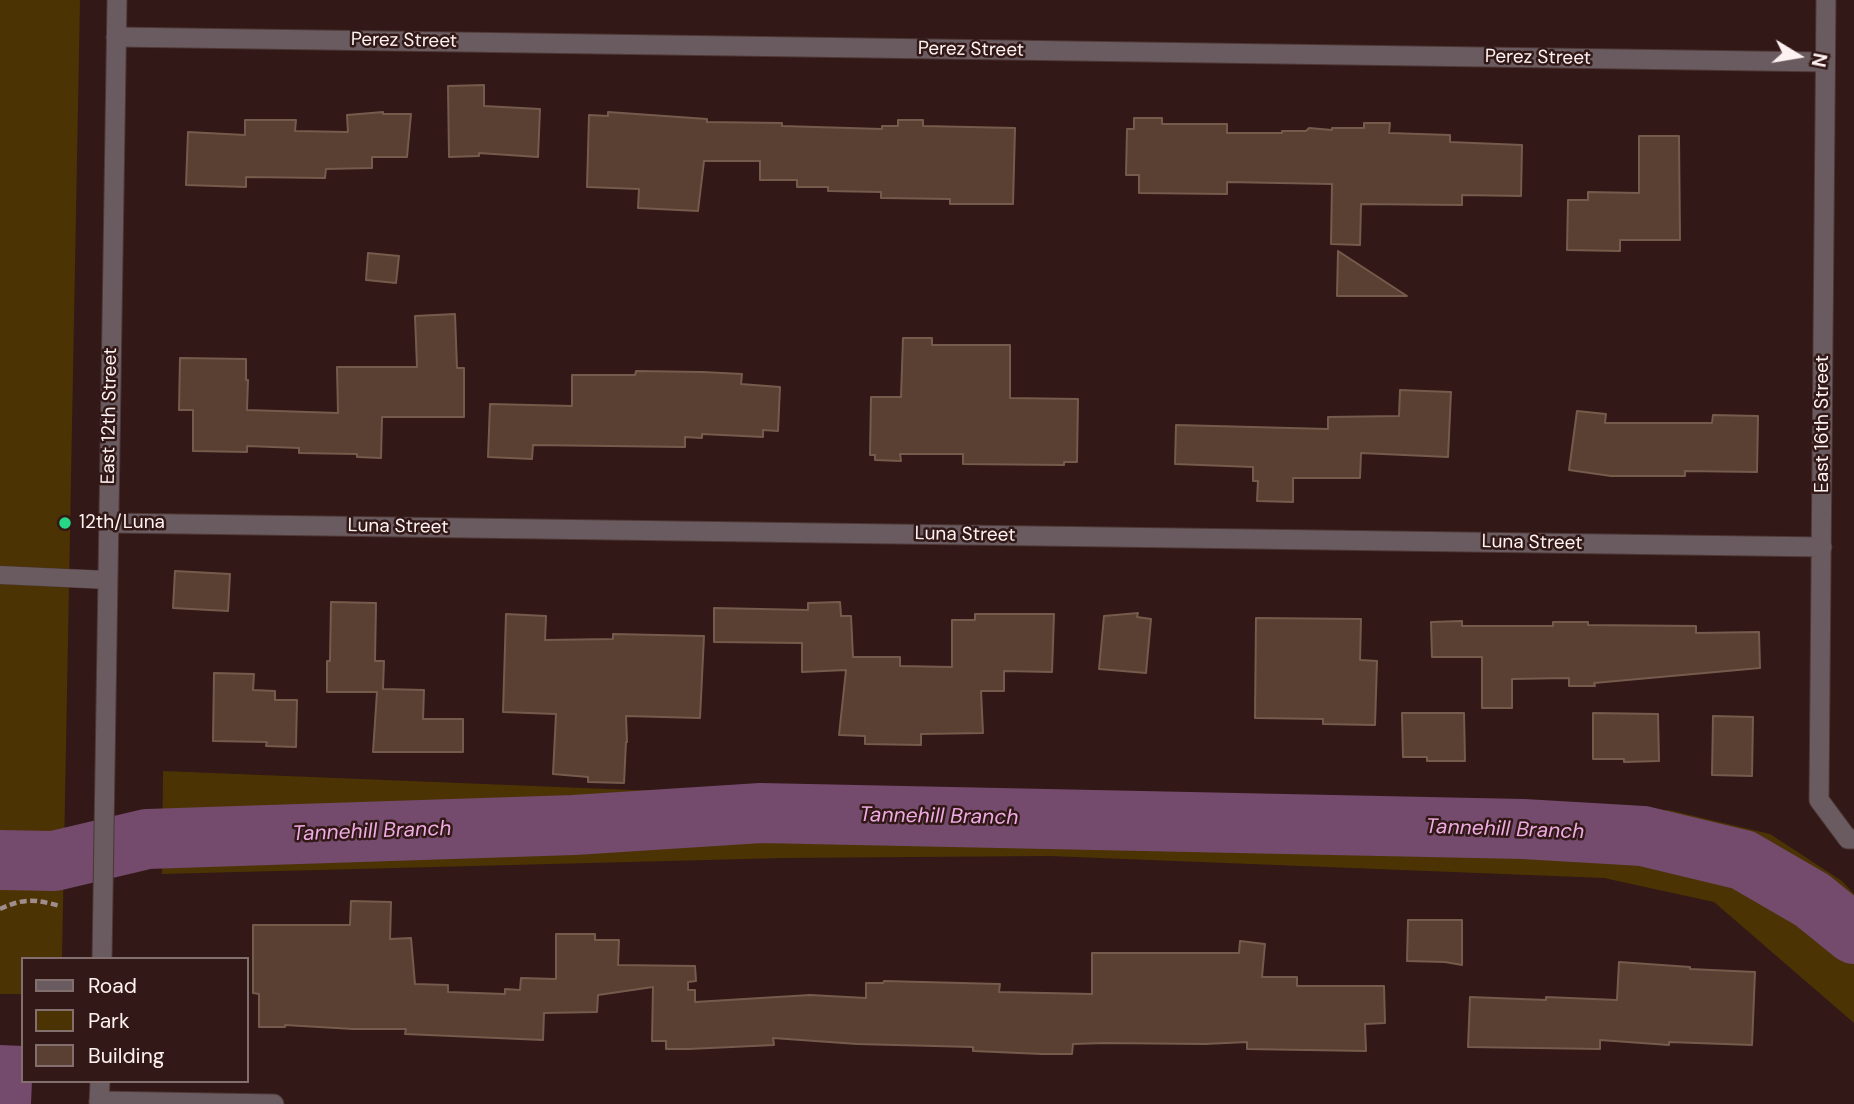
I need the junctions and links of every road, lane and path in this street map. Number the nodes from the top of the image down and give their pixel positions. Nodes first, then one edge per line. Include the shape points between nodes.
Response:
1 (117, 0) edge
2 (1826, 0) edge
3 (116, 37) junction
4 (1825, 62) junction
5 (109, 523) junction
6 (1822, 547) junction
7 (0, 575) edge
8 (108, 580) junction
9 (1851, 839) edge
10 (60, 906) dead end
11 (0, 909) edge
12 (102, 957) edge
13 (100, 1083) edge
14 (99, 1103) edge
15 (274, 1104) edge

1 - 3 street, East 12th Street
2 - 4 street, East 16th Street
3 - 4 street, Perez Street
3 - 5 street, East 12th Street
4 - 6 street, East 16th Street
5 - 6 street, Luna Street
5 - 8 street, East 12th Street
6 - 9 street, East 16th Street via 1819,800
7 - 8 lane
8 - 12 street, East 12th Street
10 - 11 path via 19,901
13 - 14 street
14 - 15 street

